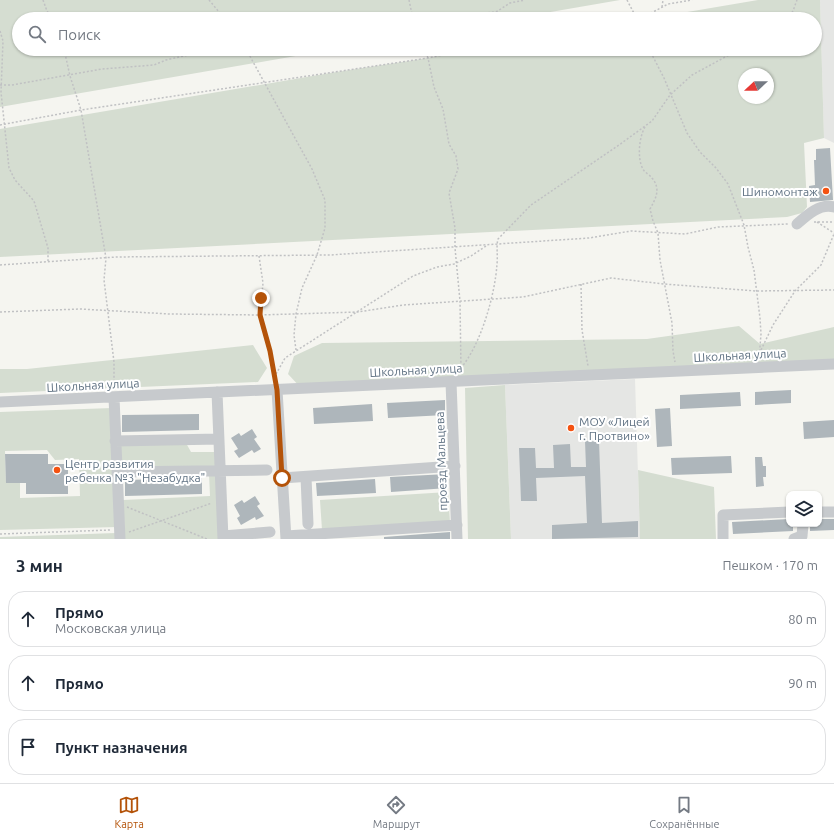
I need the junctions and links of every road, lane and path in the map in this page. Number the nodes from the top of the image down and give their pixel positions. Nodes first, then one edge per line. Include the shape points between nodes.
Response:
1 (43, 0) edge
2 (209, 0) edge
3 (408, 0) edge
4 (525, 0) edge
5 (627, 0) edge
6 (663, 0) edge
7 (692, 0) edge
8 (797, 0) edge
9 (662, 7) junction
10 (48, 12) edge
11 (219, 12) edge
12 (411, 12) edge
13 (496, 12) edge
14 (633, 12) edge
15 (653, 12) edge
16 (792, 12) edge
17 (0, 31) edge
18 (66, 56) edge
19 (184, 56) edge
20 (250, 56) edge
21 (438, 56) edge
22 (653, 56) edge
23 (727, 56) edge
24 (428, 58) junction
25 (70, 74) junction
26 (266, 82) junction
27 (1, 84) edge
28 (670, 94) junction
29 (81, 110) junction
30 (0, 124) edge
31 (4, 124) junction
32 (645, 126) junction
33 (834, 207) edge
34 (817, 222) junction
35 (834, 222) edge
36 (797, 224) junction
37 (744, 225) junction
38 (658, 233) junction
39 (834, 234) edge
40 (497, 244) junction
41 (487, 245) junction
42 (454, 248) junction
43 (317, 255) junction
44 (259, 256) junction
45 (106, 258) junction
46 (48, 261) junction
47 (456, 263) junction
48 (0, 265) edge
49 (581, 284) junction
50 (664, 284) junction
51 (834, 290) edge
52 (756, 291) junction
53 (795, 291) junction
54 (492, 299) junction
55 (460, 301) junction
56 (108, 311) junction
57 (0, 312) edge
58 (358, 312) junction
59 (296, 314) junction
60 (260, 315) junction
61 (296, 350) junction
62 (760, 351) junction
63 (834, 364) edge
64 (461, 368) junction
65 (758, 368) junction
66 (676, 371) junction
67 (589, 375) junction
68 (275, 376) junction
69 (456, 381) junction
70 (277, 390) junction
71 (217, 392) junction
72 (114, 397) junction
73 (0, 402) edge
74 (219, 439) junction
75 (116, 441) junction
76 (455, 466) junction
77 (220, 470) junction
78 (267, 470) dead end
79 (117, 472) junction
80 (306, 477) junction
81 (282, 478) junction
82 (221, 500) junction
83 (118, 503) junction
84 (786, 512) edge
85 (822, 512) edge
86 (834, 512) edge
87 (162, 521) junction
88 (308, 524) dead end
89 (457, 525) junction
90 (803, 527) edge
91 (270, 532) dead end
92 (0, 534) edge
93 (120, 534) edge
94 (223, 537) edge
95 (286, 537) edge
96 (207, 539) edge
97 (457, 539) edge
98 (723, 539) edge
99 (794, 539) edge

1 - 10 path
2 - 11 path
3 - 12 path
4 - 13 path via 510,3
5 - 14 path
6 - 9 path
7 - 9 path
8 - 16 path
9 - 15 path
17 - 27 path via 3,41
18 - 25 path
19 - 25 path via 154,65
20 - 26 path
21 - 24 path
22 - 28 path
23 - 28 path via 692,75
24 - 26 path
24 - 42 path via 434,87 443,109 449,144 456,156 458,169 449,193 455,228
25 - 27 path via 12,85
25 - 29 path
26 - 29 path
26 - 43 path via 312,169 325,200 325,228
27 - 31 path
28 - 32 path via 652,121
28 - 37 path via 687,133 728,184
29 - 31 path
29 - 45 path
30 - 31 path
31 - 46 path via 10,168 15,180 34,201 48,248
32 - 38 path via 641,133 640,158 643,169 658,187 650,210
32 - 40 path via 531,205 498,239
33 - 36 street via 822,207 811,212
34 - 35 path
34 - 36 path
34 - 39 path
36 - 37 path
37 - 38 path via 685,234
37 - 52 path
38 - 40 path via 631,231 589,238
38 - 50 path
39 - 53 path via 821,265
40 - 41 path
40 - 54 path
41 - 42 path
41 - 47 path
42 - 43 path
42 - 47 path
43 - 44 path
43 - 59 path via 302,288
44 - 45 path
44 - 60 path via 263,283
45 - 46 path
45 - 56 path via 104,280
46 - 48 path
47 - 55 path
47 - 58 path via 413,276
49 - 50 path via 611,278
49 - 54 path via 523,297
49 - 67 path via 582,330
50 - 52 path
50 - 66 path via 672,323
51 - 53 path
52 - 53 path
52 - 62 path via 761,334
53 - 62 path
54 - 55 path
54 - 64 path via 469,358
55 - 58 path via 403,305
55 - 64 path
56 - 57 path via 80,309
56 - 60 path
56 - 72 path via 114,362
58 - 59 path
58 - 61 path
59 - 60 path
59 - 61 path
60 - 68 path
61 - 68 path via 285,358
62 - 65 path
63 - 65 street, Школьная улица
64 - 69 path
65 - 66 street, Школьная улица
66 - 67 street, Школьная улица
67 - 69 street, Школьная улица
68 - 70 path
69 - 70 street, Школьная улица
69 - 76 street, проезд Мальцева
70 - 71 street, Школьная улица
70 - 81 street
71 - 72 street, Школьная улица
71 - 74 street
72 - 73 street, Школьная улица
72 - 75 street
74 - 75 street
74 - 77 street
75 - 79 street
76 - 80 street
76 - 89 street, проезд Мальцева
77 - 78 street
77 - 79 street
77 - 82 street
79 - 83 street
80 - 81 street
80 - 88 street
81 - 95 street
82 - 87 path
82 - 94 street
83 - 87 path
83 - 93 street
84 - 98 street via 723,515
85 - 86 street
87 - 93 path
87 - 96 path
89 - 95 street
89 - 97 street, проезд Мальцева
90 - 99 street via 802,536
91 - 94 street
92 - 93 path

